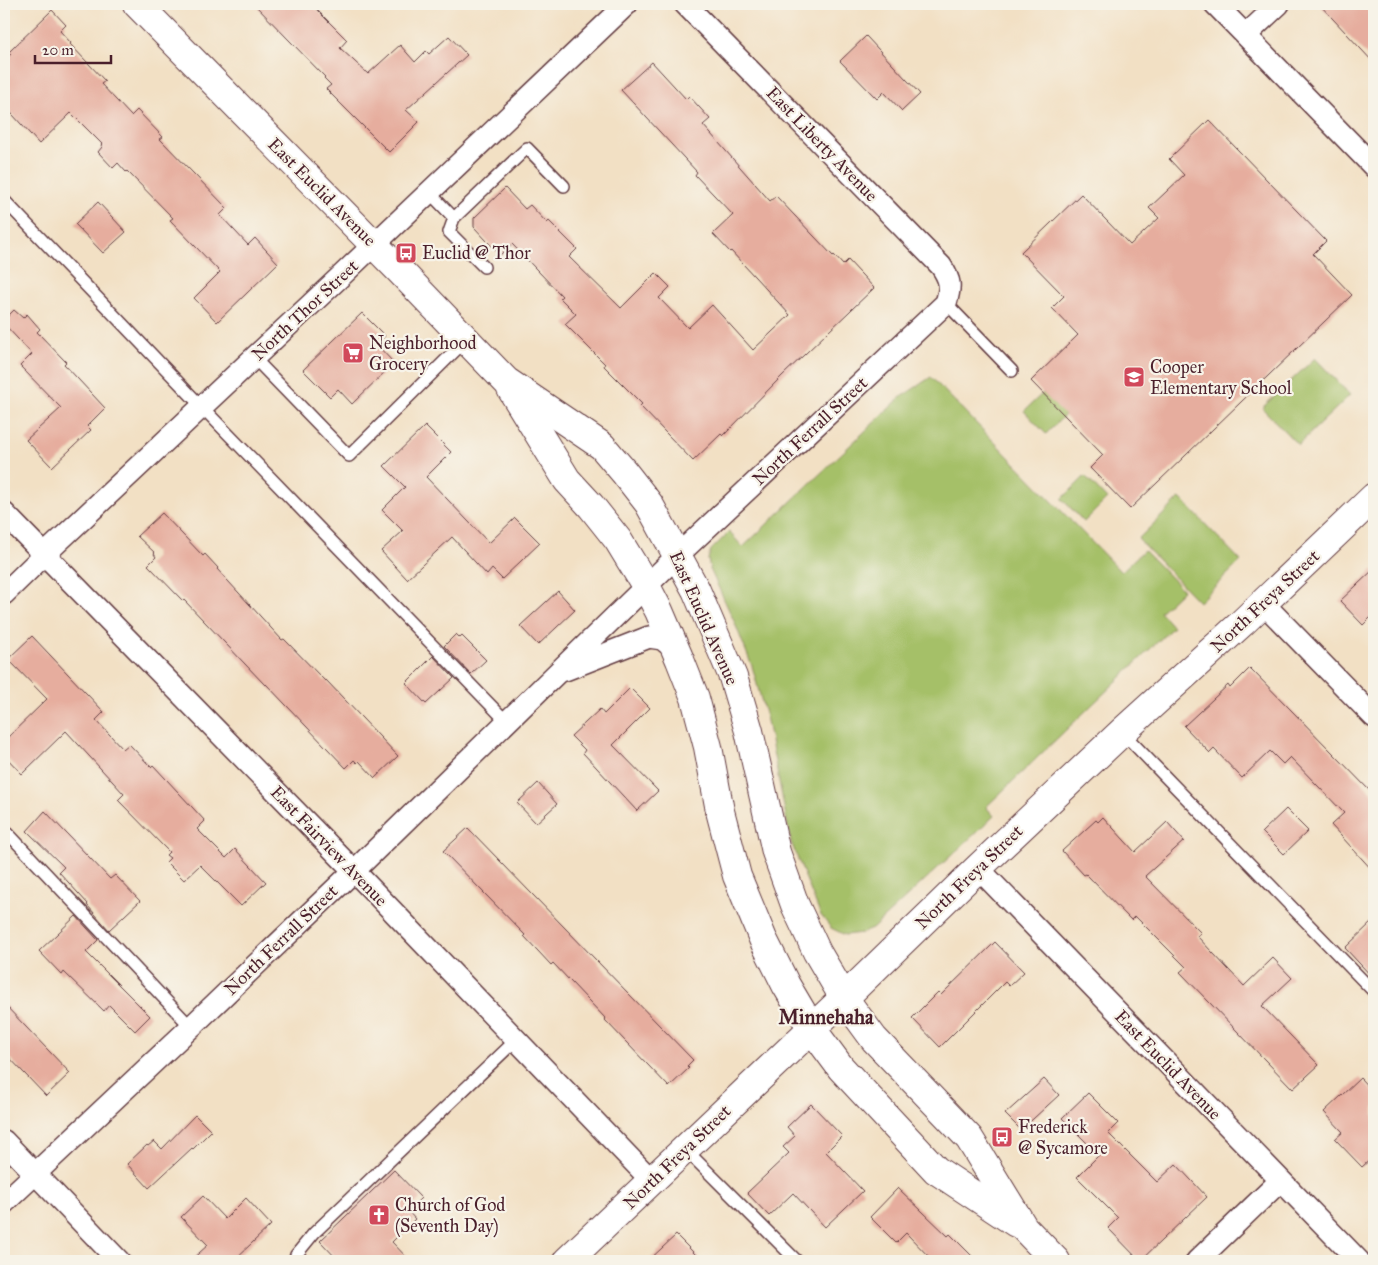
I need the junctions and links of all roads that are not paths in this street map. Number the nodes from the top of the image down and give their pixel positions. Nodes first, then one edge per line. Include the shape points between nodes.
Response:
1 (137, 4) edge
2 (627, 4) edge
3 (685, 4) edge
4 (1215, 4) edge
5 (1279, 4) edge
6 (1246, 35) junction
7 (1374, 167) edge
8 (564, 186) dead end
9 (429, 192) junction
10 (4, 200) edge
11 (454, 218) junction
12 (374, 245) junction
13 (484, 267) dead end
14 (948, 296) junction
15 (466, 340) junction
16 (254, 358) junction
17 (1012, 371) dead end
18 (506, 381) junction
19 (202, 407) junction
20 (1374, 496) edge
21 (4, 514) edge
22 (44, 555) junction
23 (678, 555) junction
24 (646, 586) junction
25 (4, 594) edge
26 (1263, 603) junction
27 (676, 650) junction
28 (555, 673) junction
29 (1374, 717) edge
30 (506, 721) junction
31 (1122, 732) junction
32 (4, 829) edge
33 (978, 868) junction
34 (354, 871) junction
35 (1374, 992) edge
36 (844, 998) junction
37 (191, 1027) junction
38 (812, 1029) junction
39 (516, 1040) junction
40 (4, 1141) edge
41 (686, 1149) junction
42 (35, 1174) junction
43 (652, 1181) junction
44 (1280, 1181) junction
45 (4, 1204) edge
46 (1024, 1228) junction
47 (119, 1261) edge
48 (294, 1261) edge
49 (567, 1261) edge
50 (797, 1261) edge
51 (1056, 1261) edge
52 (1197, 1261) edge
53 (1359, 1261) edge

1 - 12 main road, East Euclid Avenue
2 - 9 street, North Thor Street
3 - 14 street, East Liberty Avenue via 941,266 948,276
4 - 6 street
5 - 6 street
6 - 7 street
8 - 11 lane via 527,148
9 - 11 lane
9 - 12 street, North Thor Street
10 - 19 lane
11 - 13 lane via 449,232
12 - 15 main road, East Euclid Avenue
12 - 16 street, North Thor Street
14 - 17 lane
14 - 23 street, North Ferrall Street
15 - 16 lane via 349,456
15 - 18 main road, East Euclid Avenue
16 - 19 street, North Thor Street
18 - 23 main road, East Euclid Avenue via 602,446 649,504
18 - 24 main road, East Euclid Avenue via 567,480 618,540
19 - 22 street, North Thor Street
19 - 30 lane
20 - 26 main road, North Freya Street
21 - 22 street, East Fairview Avenue
22 - 25 street, North Thor Street
22 - 34 street, East Fairview Avenue
23 - 24 street, North Ferrall Street
23 - 36 main road, East Euclid Avenue via 733,677 776,852 795,905
24 - 27 main road, East Euclid Avenue
24 - 28 street, North Ferrall Street
26 - 29 street
26 - 31 main road, North Freya Street
27 - 28 street, North Ferrall Street via 656,637 649,637
27 - 38 main road, East Euclid Avenue via 695,698 737,876 763,939
28 - 30 street, North Ferrall Street
30 - 34 street, North Ferrall Street
31 - 33 main road, North Freya Street
31 - 35 lane
32 - 37 lane
33 - 36 main road, North Freya Street
33 - 44 street, East Euclid Avenue
34 - 37 street, North Ferrall Street
34 - 39 street, East Fairview Avenue
36 - 38 main road, North Freya Street
36 - 46 main road, East Euclid Avenue via 874,1039 969,1138
37 - 42 street, North Ferrall Street
38 - 41 main road, North Freya Street
38 - 46 main road, East Euclid Avenue via 841,1068 936,1170
39 - 43 street, East Fairview Avenue
39 - 48 lane via 314,1233
40 - 42 street
41 - 43 main road, North Freya Street
41 - 50 lane
42 - 45 street, North Ferrall Street
42 - 47 street
43 - 49 main road, North Freya Street
44 - 52 street
44 - 53 street, East Euclid Avenue
46 - 51 main road

